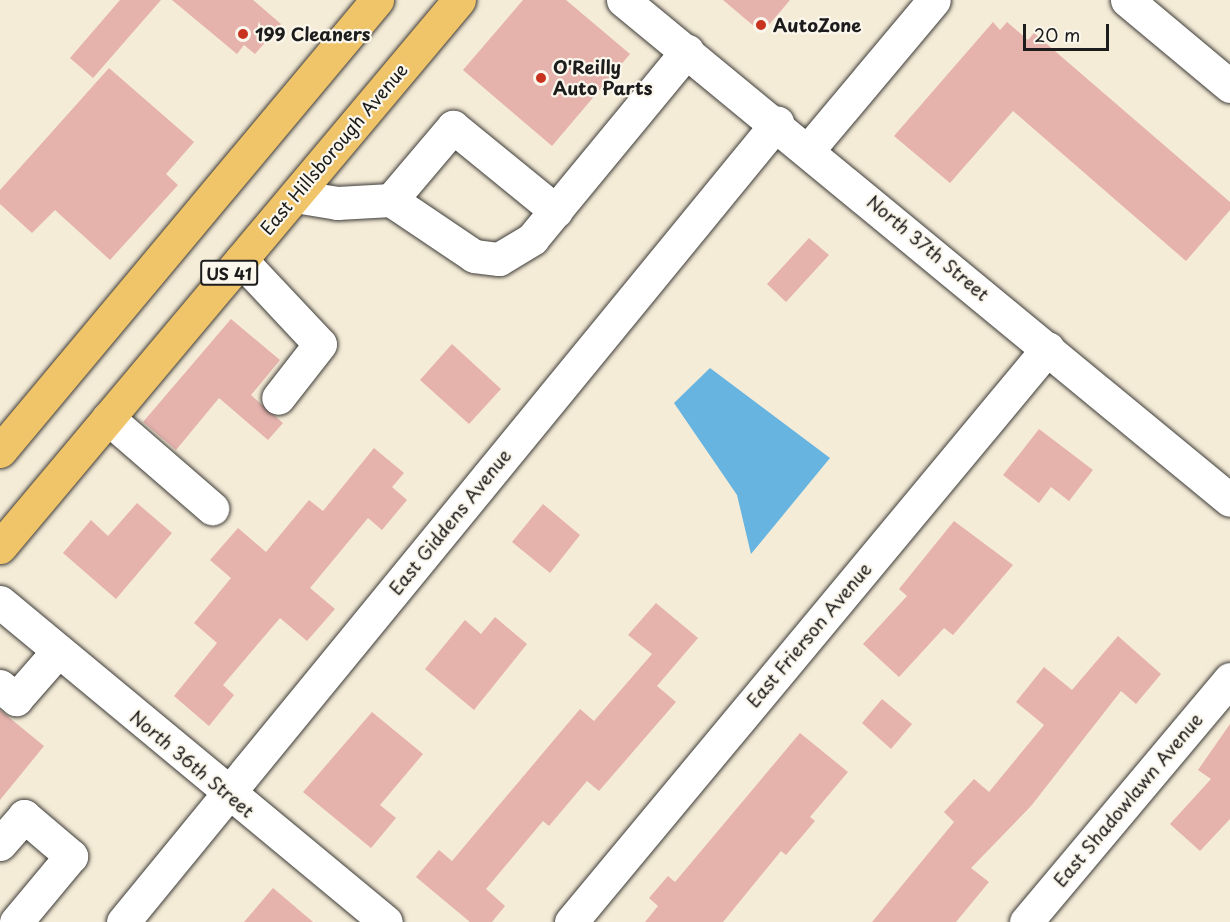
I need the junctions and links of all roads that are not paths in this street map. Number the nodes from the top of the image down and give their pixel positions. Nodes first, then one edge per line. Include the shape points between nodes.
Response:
1 (377, 0) edge
2 (622, 0) edge
3 (934, 0) edge
4 (1127, 0) edge
5 (450, 7) edge
6 (687, 51) junction
7 (1230, 87) edge
8 (777, 123) junction
9 (809, 149) junction
10 (295, 196) junction
11 (391, 200) junction
12 (556, 211) junction
13 (241, 260) junction
14 (1048, 348) junction
15 (278, 398) dead end
16 (108, 418) junction
17 (0, 451) edge
18 (1230, 500) edge
19 (212, 508) dead end
20 (0, 547) edge
21 (0, 602) edge
22 (58, 651) junction
23 (1230, 679) edge
24 (0, 686) edge
25 (226, 794) junction
26 (0, 844) edge
27 (16, 922) edge
28 (123, 922) edge
29 (386, 922) edge
30 (571, 922) edge
31 (1026, 922) edge

1 - 17 main road
2 - 6 street, North 37th Street
3 - 9 street
4 - 7 street
5 - 10 main road, East Hillsborough Avenue / US 41
6 - 8 street, North 37th Street
6 - 12 street
8 - 9 street, North 37th Street
8 - 25 street, East Giddens Avenue
9 - 14 street, North 37th Street
10 - 11 street via 337,203
10 - 13 main road, East Hillsborough Avenue / US 41
11 - 12 street via 474,256 500,259 532,239
11 - 12 street via 453,127
13 - 15 street via 320,344
13 - 16 main road, East Hillsborough Avenue / US 41
14 - 18 street, North 37th Street
14 - 30 street, East Frierson Avenue
16 - 19 street
16 - 20 main road, East Hillsborough Avenue / US 41
21 - 22 street, North 36th Street
22 - 24 street via 16,699
22 - 25 street, North 36th Street
23 - 31 street, East Shadowlawn Avenue
25 - 28 street, East Giddens Avenue
25 - 29 street, North 36th Street
26 - 27 street via 24,816 71,856

